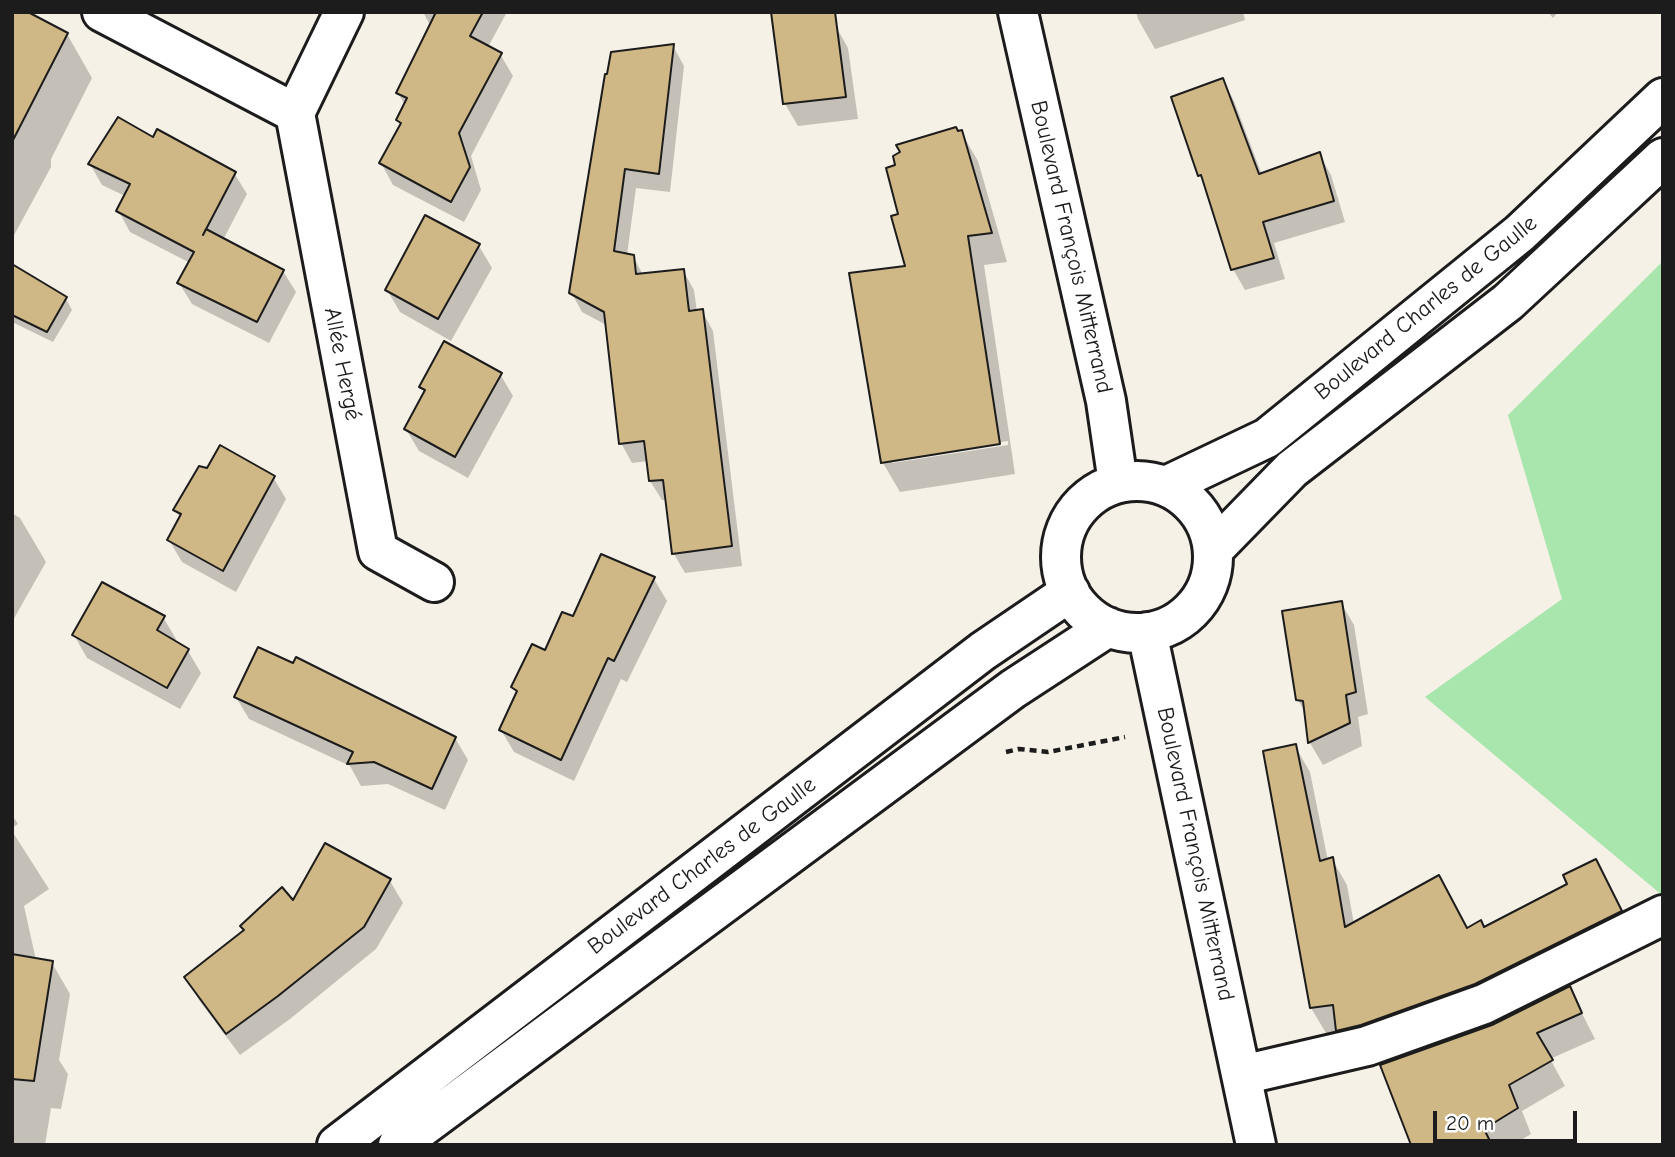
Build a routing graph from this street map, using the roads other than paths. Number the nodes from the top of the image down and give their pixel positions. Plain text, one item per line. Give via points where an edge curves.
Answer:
1 (102, 12) edge
2 (344, 12) edge
3 (1018, 12) edge
4 (1663, 98) edge
5 (295, 113) junction
6 (1663, 158) edge
7 (1118, 483) junction
8 (1166, 486) junction
9 (1213, 550) junction
10 (434, 582) dead end
11 (1070, 592) junction
12 (1108, 627) junction
13 (1147, 632) junction
14 (1663, 915) edge
15 (1242, 1075) junction
16 (337, 1145) edge
17 (398, 1145) edge
18 (1256, 1145) edge

1 - 5 street
2 - 5 street
3 - 7 street, Boulevard François Mitterrand via 1106,401
4 - 8 street, Boulevard Charles de Gaulle via 1520,233 1267,438
5 - 10 street, Allée Hergé via 378,551
6 - 9 street, Boulevard Charles de Gaulle via 1508,302 1292,469
7 - 8 street
7 - 11 street via 1079,507 1067,527 1061,549
8 - 9 street via 1199,512
9 - 13 street via 1203,595 1189,613 1170,626
11 - 12 street via 1086,614
11 - 16 street, Boulevard Charles de Gaulle via 983,651
12 - 13 street
12 - 17 street, Boulevard Charles de Gaulle via 1013,689
13 - 15 street, Boulevard François Mitterrand
14 - 15 street via 1484,1004 1367,1046
15 - 18 street, Boulevard François Mitterrand

